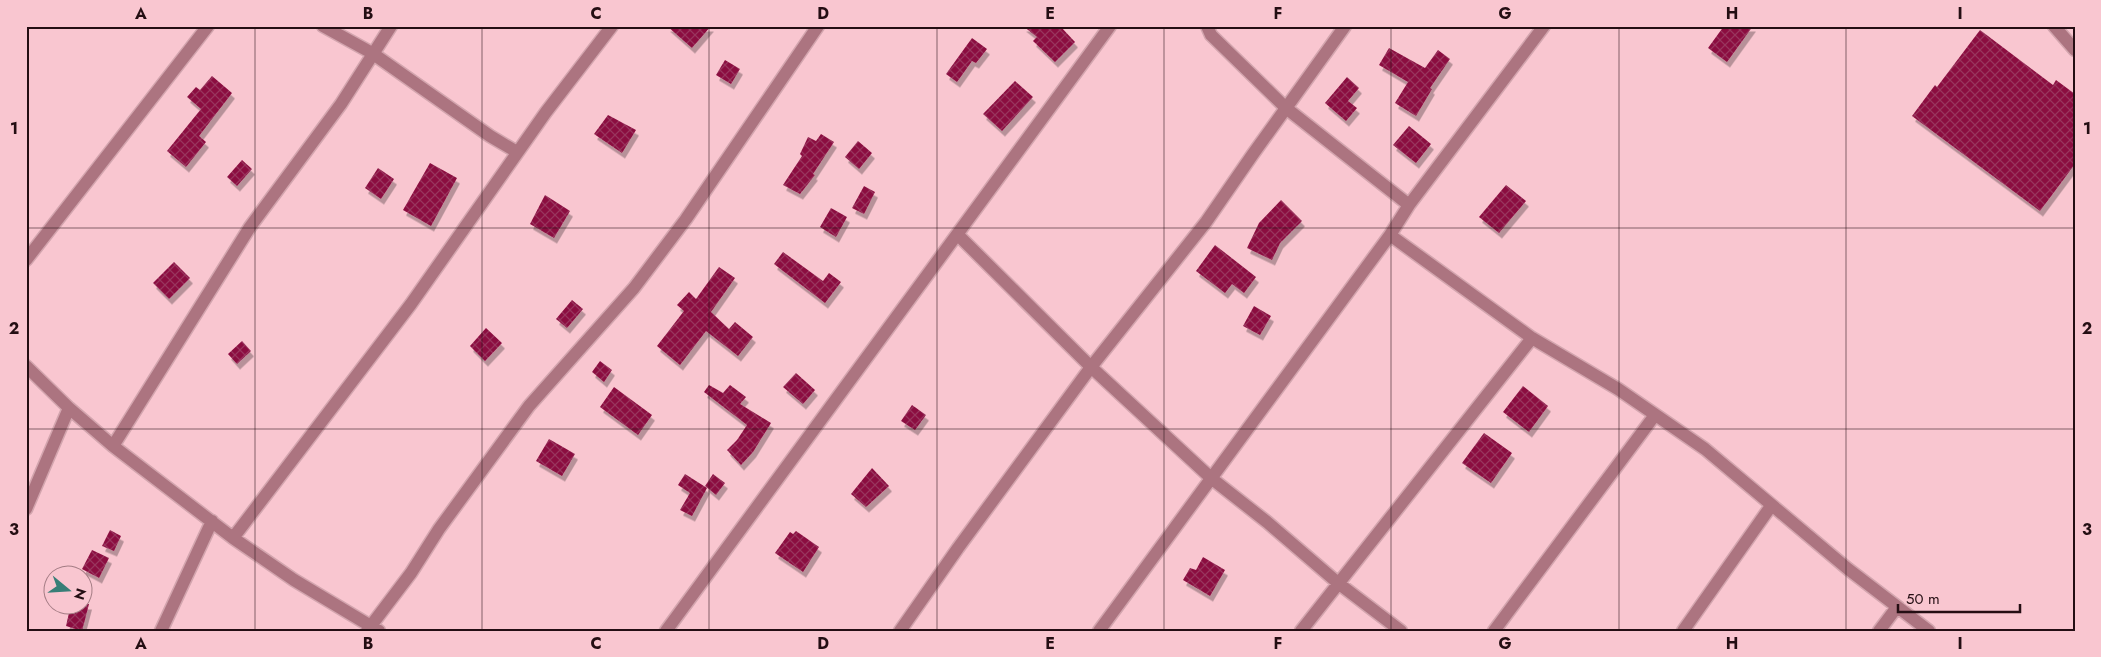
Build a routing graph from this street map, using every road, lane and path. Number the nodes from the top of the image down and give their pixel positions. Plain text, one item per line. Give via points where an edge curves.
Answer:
1 (208, 26) edge
2 (323, 26) edge
3 (391, 26) edge
4 (612, 26) edge
5 (818, 26) edge
6 (1110, 26) edge
7 (1207, 26) edge
8 (1345, 26) edge
9 (1544, 26) edge
10 (2054, 26) edge
11 (2075, 50) edge
12 (372, 52) junction
13 (1286, 108) junction
14 (517, 152) junction
15 (1409, 205) junction
16 (958, 235) junction
17 (1390, 235) junction
18 (26, 260) edge
19 (1532, 338) junction
20 (26, 366) edge
21 (1091, 367) junction
22 (69, 408) junction
23 (1655, 414) junction
24 (113, 446) junction
25 (1211, 478) junction
26 (1771, 506) junction
27 (26, 509) edge
28 (212, 521) junction
29 (233, 538) junction
30 (1338, 583) junction
31 (1897, 607) junction
32 (372, 629) edge
33 (161, 631) edge
34 (666, 631) edge
35 (900, 631) edge
36 (1099, 631) edge
37 (1301, 631) edge
38 (1401, 631) edge
39 (1494, 631) edge
40 (1683, 631) edge
41 (1879, 631) edge
42 (1929, 631) edge

1 - 18 street
2 - 12 street
3 - 12 street
4 - 14 street
5 - 32 street via 686,219 634,288 529,406 439,529
6 - 16 street
7 - 13 street via 1211,35
8 - 13 street
9 - 15 street
10 - 11 street
12 - 14 street
12 - 24 street via 340,104 250,227
13 - 15 street
13 - 21 street via 1206,222
14 - 29 street via 411,304
15 - 17 street
16 - 21 street
16 - 34 street
17 - 19 street
17 - 25 street
19 - 23 street
19 - 30 street
20 - 22 street
21 - 25 street
21 - 35 street
22 - 24 street
22 - 27 street
23 - 26 street via 1705,449
23 - 39 street
24 - 28 street
25 - 30 street
25 - 36 street
26 - 31 street
26 - 40 street
28 - 29 street
28 - 33 street
29 - 32 street
30 - 37 street
30 - 38 street
31 - 41 street
31 - 42 street

